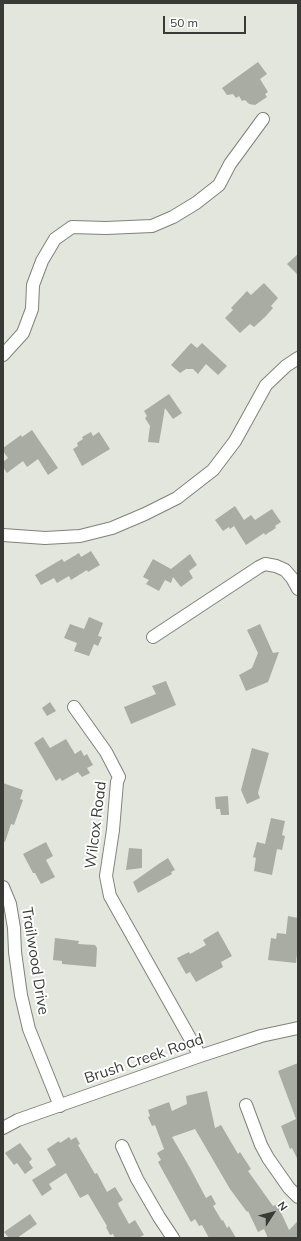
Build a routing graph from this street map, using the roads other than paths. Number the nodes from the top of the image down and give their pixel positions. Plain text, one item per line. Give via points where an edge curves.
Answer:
1 (263, 119) dead end
2 (3, 355) edge
3 (298, 358) edge
4 (3, 535) edge
5 (298, 589) edge
6 (153, 637) dead end
7 (74, 707) dead end
8 (3, 888) edge
9 (298, 1028) edge
10 (200, 1056) junction
11 (246, 1105) dead end
12 (60, 1106) junction
13 (3, 1128) edge
14 (122, 1146) dead end
15 (298, 1198) edge
16 (173, 1238) edge

1 - 2 street via 230,164 219,185 173,217 152,226 72,227 55,239 42,261 33,285 32,309 23,333
3 - 4 street via 266,385 235,441 213,470 177,498 112,528 80,536 46,538
5 - 6 street via 285,570 265,564
7 - 10 street, Wilcox Road via 106,752 119,777 106,876 110,896
8 - 12 street, Trailwood Drive via 10,904 21,995 29,1029
9 - 10 street, Brush Creek Road via 261,1036
10 - 12 street, Brush Creek Road
11 - 15 street via 268,1158
12 - 13 street, Brush Creek Road via 18,1120
14 - 16 street via 137,1179

